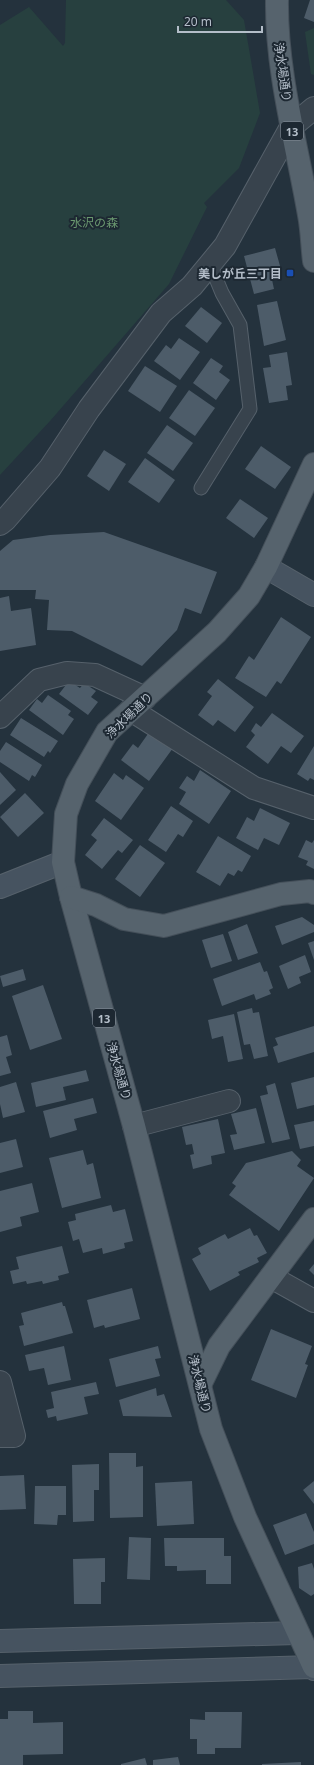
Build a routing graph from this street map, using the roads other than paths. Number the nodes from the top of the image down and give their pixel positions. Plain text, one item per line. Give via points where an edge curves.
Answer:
1 (277, 0) edge
2 (314, 108) edge
3 (291, 127) junction
4 (314, 261) edge
5 (210, 264) junction
6 (314, 464) edge
7 (201, 488) dead end
8 (0, 524) edge
9 (266, 567) junction
10 (314, 595) edge
11 (138, 704) junction
12 (0, 716) edge
13 (314, 808) edge
14 (63, 862) junction
15 (0, 887) edge
16 (314, 893) edge
17 (71, 897) junction
18 (229, 1102) dead end
19 (134, 1126) junction
20 (314, 1219) edge
21 (271, 1277) junction
22 (314, 1300) edge
23 (0, 1382) edge
24 (201, 1383) junction
25 (0, 1436) edge
26 (306, 1633) edge
27 (0, 1642) edge
28 (314, 1668) edge
29 (0, 1676) edge

1 - 3 main road, 浄水場通り / 13 via 277,23
2 - 3 street
3 - 4 main road, 浄水場通り / 13 via 309,216
3 - 5 street via 225,246
5 - 7 lane via 222,293 240,325 250,409
5 - 8 street via 192,286 161,313 89,409 50,468
6 - 9 main road, 浄水場通り / 13
9 - 10 street
9 - 11 main road, 浄水場通り / 13 via 249,596 218,632
11 - 12 street via 95,676 67,673 39,680
11 - 13 street via 254,788
11 - 14 main road, 浄水場通り / 13 via 107,732 77,784 66,814
14 - 15 street
14 - 17 main road, 浄水場通り / 13
16 - 17 main road via 310,891 281,894 164,926 124,919 96,905
17 - 19 main road, 浄水場通り / 13
18 - 19 street
19 - 24 main road, 浄水場通り / 13
20 - 21 main road
21 - 22 street
21 - 24 main road via 219,1346
23 - 25 street via 14,1436
24 - 26 main road, 浄水場通り / 13 via 214,1436 245,1516
26 - 27 street
26 - 28 main road, 浄水場通り / 13
28 - 29 street

